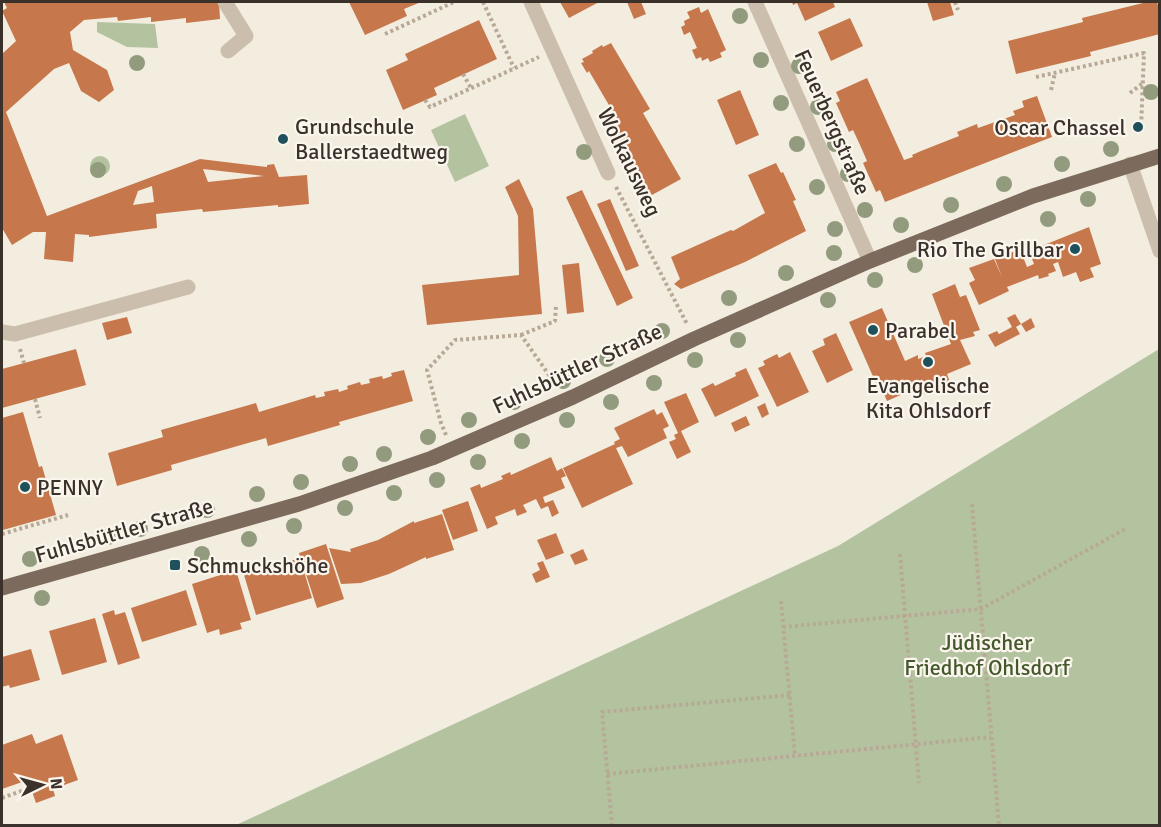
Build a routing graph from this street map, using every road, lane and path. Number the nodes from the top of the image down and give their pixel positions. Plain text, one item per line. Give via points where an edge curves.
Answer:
1 (225, 2) edge
2 (454, 2) edge
3 (483, 2) edge
4 (531, 2) edge
5 (754, 2) edge
6 (955, 2) edge
7 (958, 10) dead end
8 (385, 34) dead end
9 (553, 50) junction
10 (228, 51) dead end
11 (514, 68) junction
12 (1055, 73) junction
13 (463, 74) dead end
14 (1036, 77) dead end
15 (1143, 82) junction
16 (471, 88) junction
17 (1051, 90) dead end
18 (1130, 93) dead end
19 (425, 100) dead end
20 (1141, 129) dead end
21 (1160, 156) edge
22 (1130, 164) junction
23 (608, 173) joint
24 (1160, 252) edge
25 (870, 261) junction
26 (188, 287) dead end
27 (556, 305) dead end
28 (2, 332) edge
29 (521, 335) junction
30 (694, 339) junction
31 (573, 397) junction
32 (35, 399) dead end
33 (40, 418) dead end
34 (453, 449) junction
35 (972, 504) dead end
36 (68, 515) dead end
37 (1126, 528) dead end
38 (2, 534) edge
39 (900, 554) dead end
40 (2, 588) edge
41 (781, 602) dead end
42 (981, 609) junction
43 (904, 616) junction
44 (783, 627) junction
45 (789, 695) junction
46 (992, 737) junction
47 (915, 745) junction
48 (795, 756) junction
49 (607, 774) junction
50 (919, 783) dead end
51 (27, 789) dead end
52 (2, 798) edge
53 (612, 825) edge
54 (999, 825) edge

1 - 10 street via 246,36
2 - 8 path
3 - 11 path
4 - 9 street, Wolkausweg
5 - 25 street, Feuerbergstraße
6 - 7 path
9 - 11 path
9 - 23 street, Wolkausweg
11 - 16 path
12 - 14 path
12 - 15 path via 1144,53
12 - 17 path
13 - 16 path
15 - 18 path
15 - 20 path
16 - 19 path via 430,107
21 - 22 main road, Fuhlsbüttler Straße
22 - 24 street
22 - 25 main road, Fuhlsbüttler Straße via 1033,196
23 - 30 path, Wolkausweg
25 - 30 main road, Fuhlsbüttler Straße
26 - 28 street via 15,334
27 - 29 path via 555,321
29 - 31 path via 549,375
29 - 34 path via 455,340 427,370 441,423
30 - 31 main road, Fuhlsbüttler Straße
31 - 34 main road, Fuhlsbüttler Straße
32 - 33 path
34 - 40 main road, Fuhlsbüttler Straße via 299,504
35 - 42 path
36 - 38 path
37 - 42 path
39 - 43 path
41 - 44 path
42 - 43 path
42 - 46 path
43 - 44 path
43 - 47 path
44 - 45 path
45 - 48 path
45 - 49 path via 602,712
46 - 47 path
46 - 54 path
47 - 48 path
47 - 50 path
48 - 49 path
49 - 53 path
51 - 52 path

